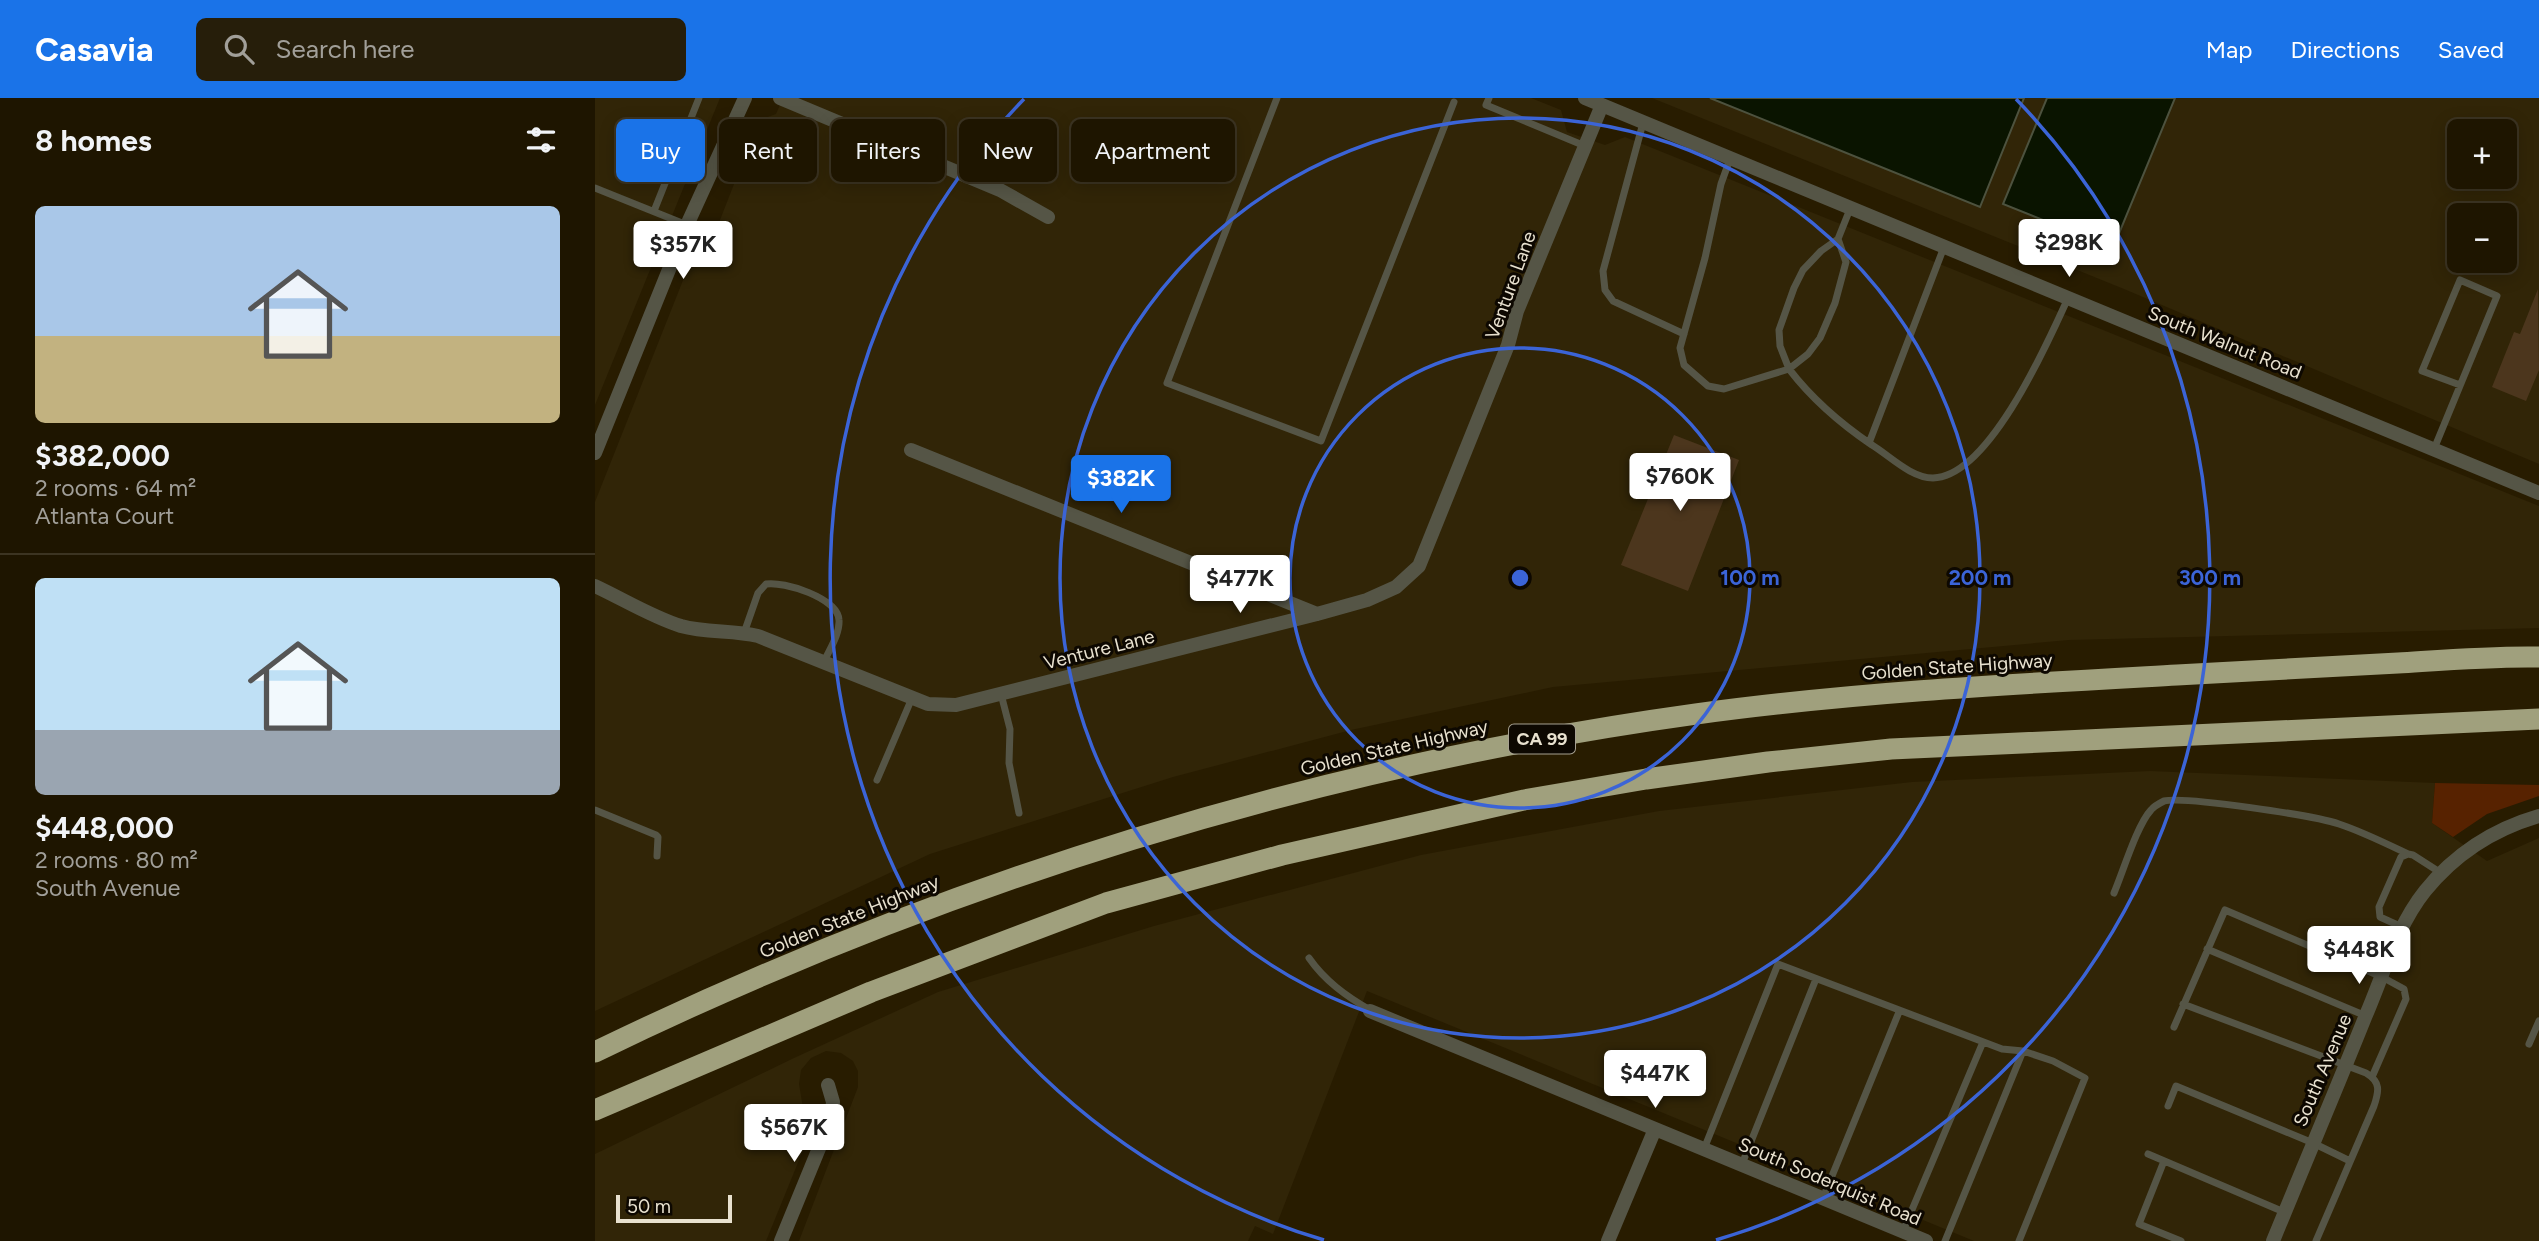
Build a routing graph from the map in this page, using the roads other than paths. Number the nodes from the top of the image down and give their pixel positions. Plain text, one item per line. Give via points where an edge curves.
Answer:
1 (699, 98) edge
2 (745, 98) edge
3 (780, 98) edge
4 (1277, 98) edge
5 (1443, 98) edge
6 (1489, 98) edge
7 (1585, 98) edge
8 (1454, 100) edge
9 (1602, 105) junction
10 (1643, 122) junction
11 (1585, 146) junction
12 (1730, 158) junction
13 (595, 188) edge
14 (1851, 208) junction
15 (654, 211) junction
16 (1048, 217) dead end
17 (687, 225) junction
18 (1838, 239) junction
19 (1944, 247) junction
20 (2068, 298) junction
21 (1684, 334) junction
22 (1789, 369) junction
23 (2460, 385) junction
24 (1869, 443) junction
25 (2434, 449) junction
26 (911, 450) dead end
27 (595, 453) edge
28 (2539, 493) edge
29 (595, 586) edge
30 (1317, 614) junction
31 (744, 633) junction
32 (2539, 657) edge
33 (824, 662) junction
34 (1001, 694) junction
35 (912, 698) junction
36 (2539, 719) edge
37 (877, 780) dead end
38 (595, 810) edge
39 (1019, 813) dead end
40 (2539, 816) edge
41 (2407, 854) junction
42 (657, 856) dead end
43 (2442, 873) junction
44 (2114, 893) dead end
45 (2403, 928) junction
46 (2207, 949) junction
47 (1309, 958) dead end
48 (2382, 977) junction
49 (1816, 979) junction
50 (2183, 1004) junction
51 (1370, 1011) joint
52 (1899, 1012) junction
53 (2366, 1016) junction
54 (2539, 1021) edge
55 (2174, 1027) dead end
56 (1983, 1042) junction
57 (2529, 1044) dead end
58 (595, 1052) edge
59 (2023, 1052) junction
60 (2345, 1066) junction
61 (2372, 1077) junction
62 (828, 1085) dead end
63 (2168, 1106) dead end
64 (595, 1110) edge
65 (1654, 1129) junction
66 (2313, 1143) junction
67 (1704, 1149) junction
68 (2148, 1154) dead end
69 (2164, 1161) junction
70 (2350, 1161) junction
71 (1742, 1165) junction
72 (1822, 1198) junction
73 (2285, 1213) junction
74 (1903, 1232) junction
75 (781, 1241) edge
76 (1608, 1241) edge
77 (1926, 1241) edge
78 (1945, 1241) edge
79 (2019, 1241) edge
80 (2181, 1241) edge
81 (2273, 1241) edge
82 (2316, 1241) edge

1 - 15 lane
2 - 17 street
3 - 16 street via 1000,190
4 - 8 lane via 1167,383 1321,441
5 - 8 lane
6 - 11 lane via 1486,105
7 - 9 street, South Walnut Road
9 - 10 street, South Walnut Road
9 - 11 street, Venture Lane
10 - 12 street, South Walnut Road
10 - 21 lane via 1603,271 1605,290 1613,301
11 - 30 street, Venture Lane via 1419,566 1396,587
12 - 14 street, South Walnut Road
12 - 21 lane
13 - 15 lane
14 - 18 lane
14 - 19 street, South Walnut Road
15 - 17 lane
17 - 27 street
18 - 22 lane via 1846,262 1835,303 1820,338
18 - 22 lane via 1803,270 1794,288 1779,330
19 - 20 street, South Walnut Road
19 - 24 lane
20 - 24 lane via 2030,380 1977,454 1934,478 1915,474
20 - 25 street, South Walnut Road
21 - 22 lane via 1680,348 1684,365 1708,386 1724,389
22 - 24 lane
23 - 23 lane via 2497,296 2460,280 2423,371
23 - 25 lane
25 - 28 street, South Walnut Road
26 - 30 street
29 - 31 street, Venture Lane via 680,626
30 - 34 street, Venture Lane
31 - 33 street, Venture Lane
31 - 33 lane via 758,593 766,584 777,582 833,606 840,618
32 - 58 highway, Golden State Highway / CA 99 via 1947,687 1821,698 1595,729 1445,758 1261,802 971,892 782,966
33 - 35 street, Venture Lane
34 - 35 street, Venture Lane via 956,705
34 - 39 lane via 1010,729 1009,763
35 - 37 lane
36 - 64 highway via 1892,749 1659,777 1524,800 1282,855 1106,903 871,992
38 - 42 lane via 656,835
40 - 43 street, South Avenue via 2488,837
41 - 43 lane
41 - 44 lane via 2328,821 2173,800 2151,810 2143,821
41 - 45 lane via 2399,861 2378,914
43 - 45 street, South Avenue
45 - 48 street, South Avenue
46 - 48 lane via 2225,909
46 - 50 lane
46 - 53 lane
47 - 51 lane via 1338,989
48 - 53 street, South Avenue
48 - 61 lane via 2404,989 2406,999
49 - 52 lane
49 - 67 lane via 1778,964
49 - 71 lane
50 - 55 lane
50 - 60 lane
51 - 65 street, South Soderquist Road
52 - 56 lane
52 - 72 lane
53 - 60 street, South Avenue
54 - 57 lane
56 - 59 lane
56 - 74 lane
59 - 78 lane
59 - 79 lane via 2053,1060 2085,1078
60 - 61 lane
60 - 66 street, South Avenue
61 - 70 lane via 2379,1087 2377,1096
62 - 75 street via 831,1119
63 - 66 lane via 2176,1086
65 - 67 street, South Soderquist Road
65 - 76 street
66 - 70 lane
66 - 73 street, South Avenue
67 - 71 street, South Soderquist Road
68 - 69 lane
69 - 73 lane
69 - 80 lane via 2139,1224
70 - 82 lane
71 - 72 street, South Soderquist Road
72 - 74 street, South Soderquist Road
73 - 81 street, South Avenue
74 - 77 street, South Soderquist Road

